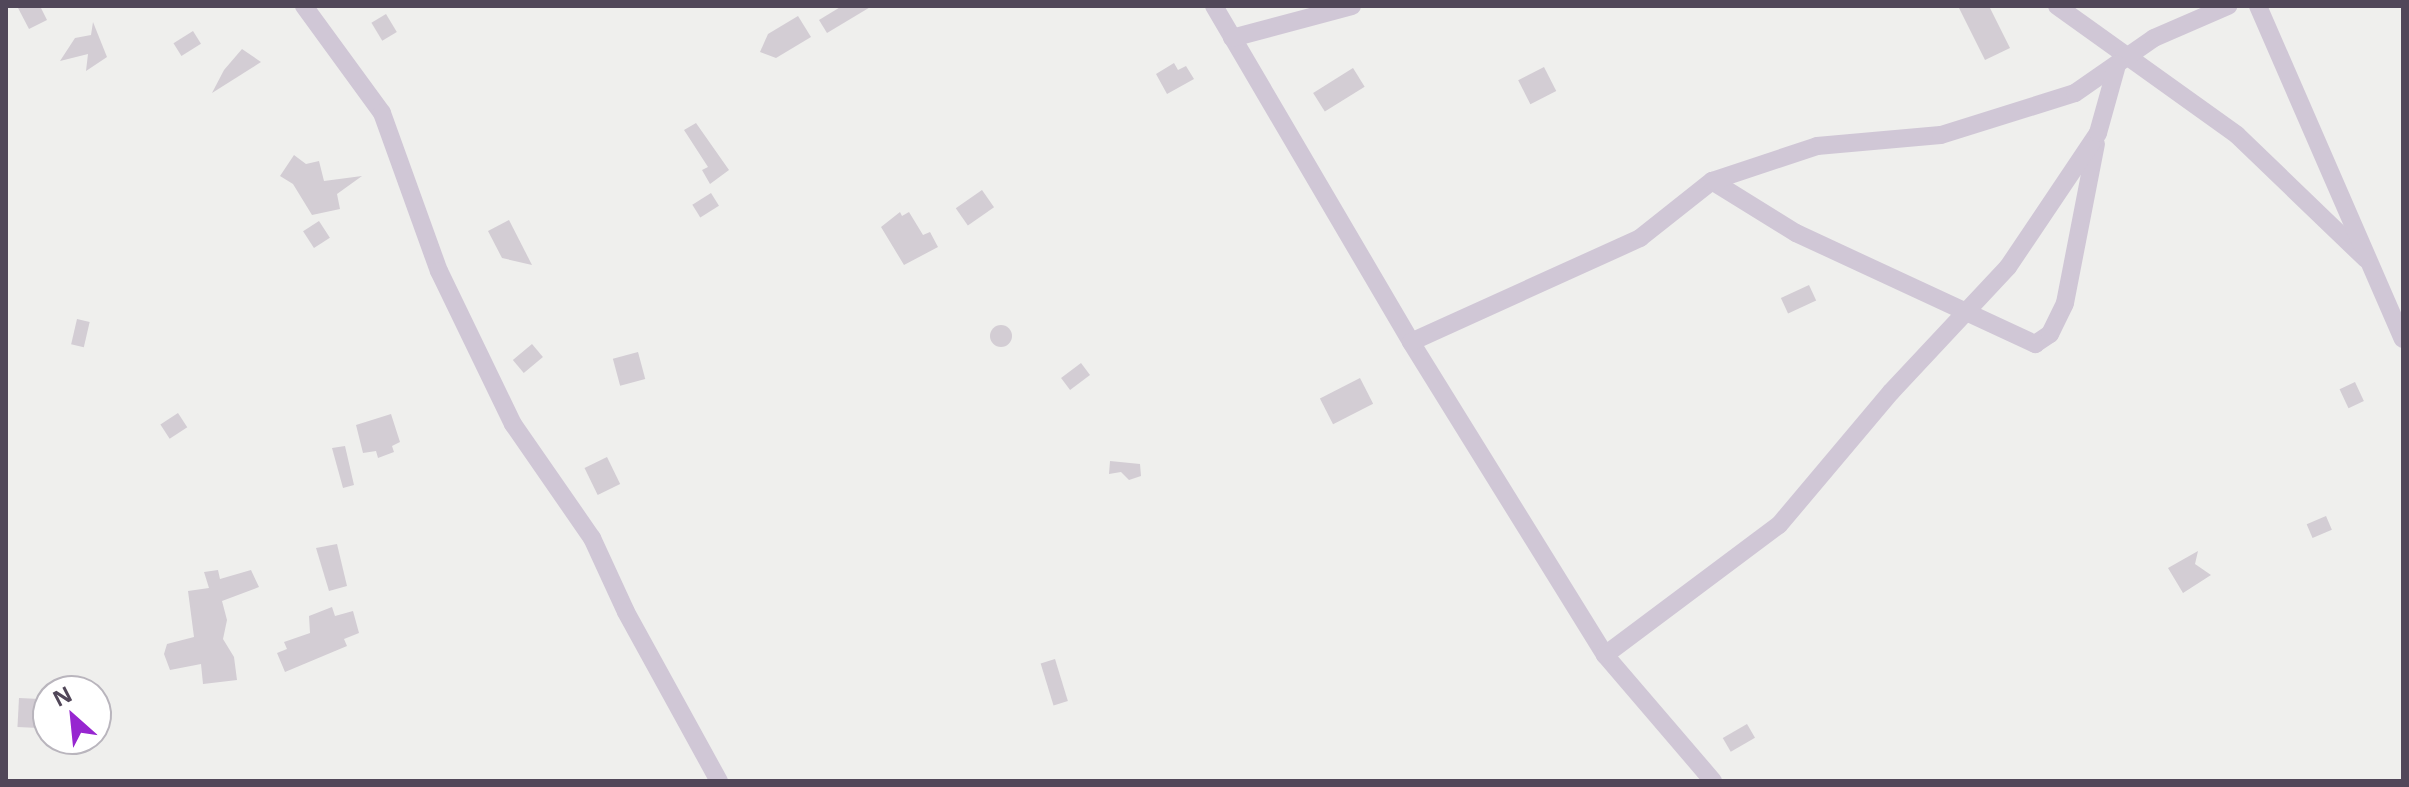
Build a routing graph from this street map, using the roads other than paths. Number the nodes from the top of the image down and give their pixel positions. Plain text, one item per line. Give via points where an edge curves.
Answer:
1 (304, 6) edge
2 (1214, 6) edge
3 (1352, 6) edge
4 (2057, 6) edge
5 (2228, 6) edge
6 (2258, 6) edge
7 (1232, 38) junction
8 (2123, 61) junction
9 (2098, 133) junction
10 (1712, 181) junction
11 (2366, 259) junction
12 (1966, 310) junction
13 (2403, 339) edge
14 (1411, 342) junction
15 (1605, 655) junction
16 (719, 781) edge
17 (1713, 781) edge

1 - 16 street via 382,113 439,271 513,424 592,538 626,612
2 - 7 street
3 - 7 street
4 - 8 street
5 - 8 street via 2154,38
6 - 11 street
7 - 14 street
8 - 9 street
8 - 10 street via 2075,93 1941,135 1817,146
8 - 11 street via 2237,135
9 - 12 street via 2008,267
9 - 12 street via 2065,303 2050,334 2035,344 2024,342
10 - 12 street via 1796,233
10 - 14 street via 1629,244
11 - 13 street
12 - 15 street via 1779,525
14 - 15 street
15 - 17 street

